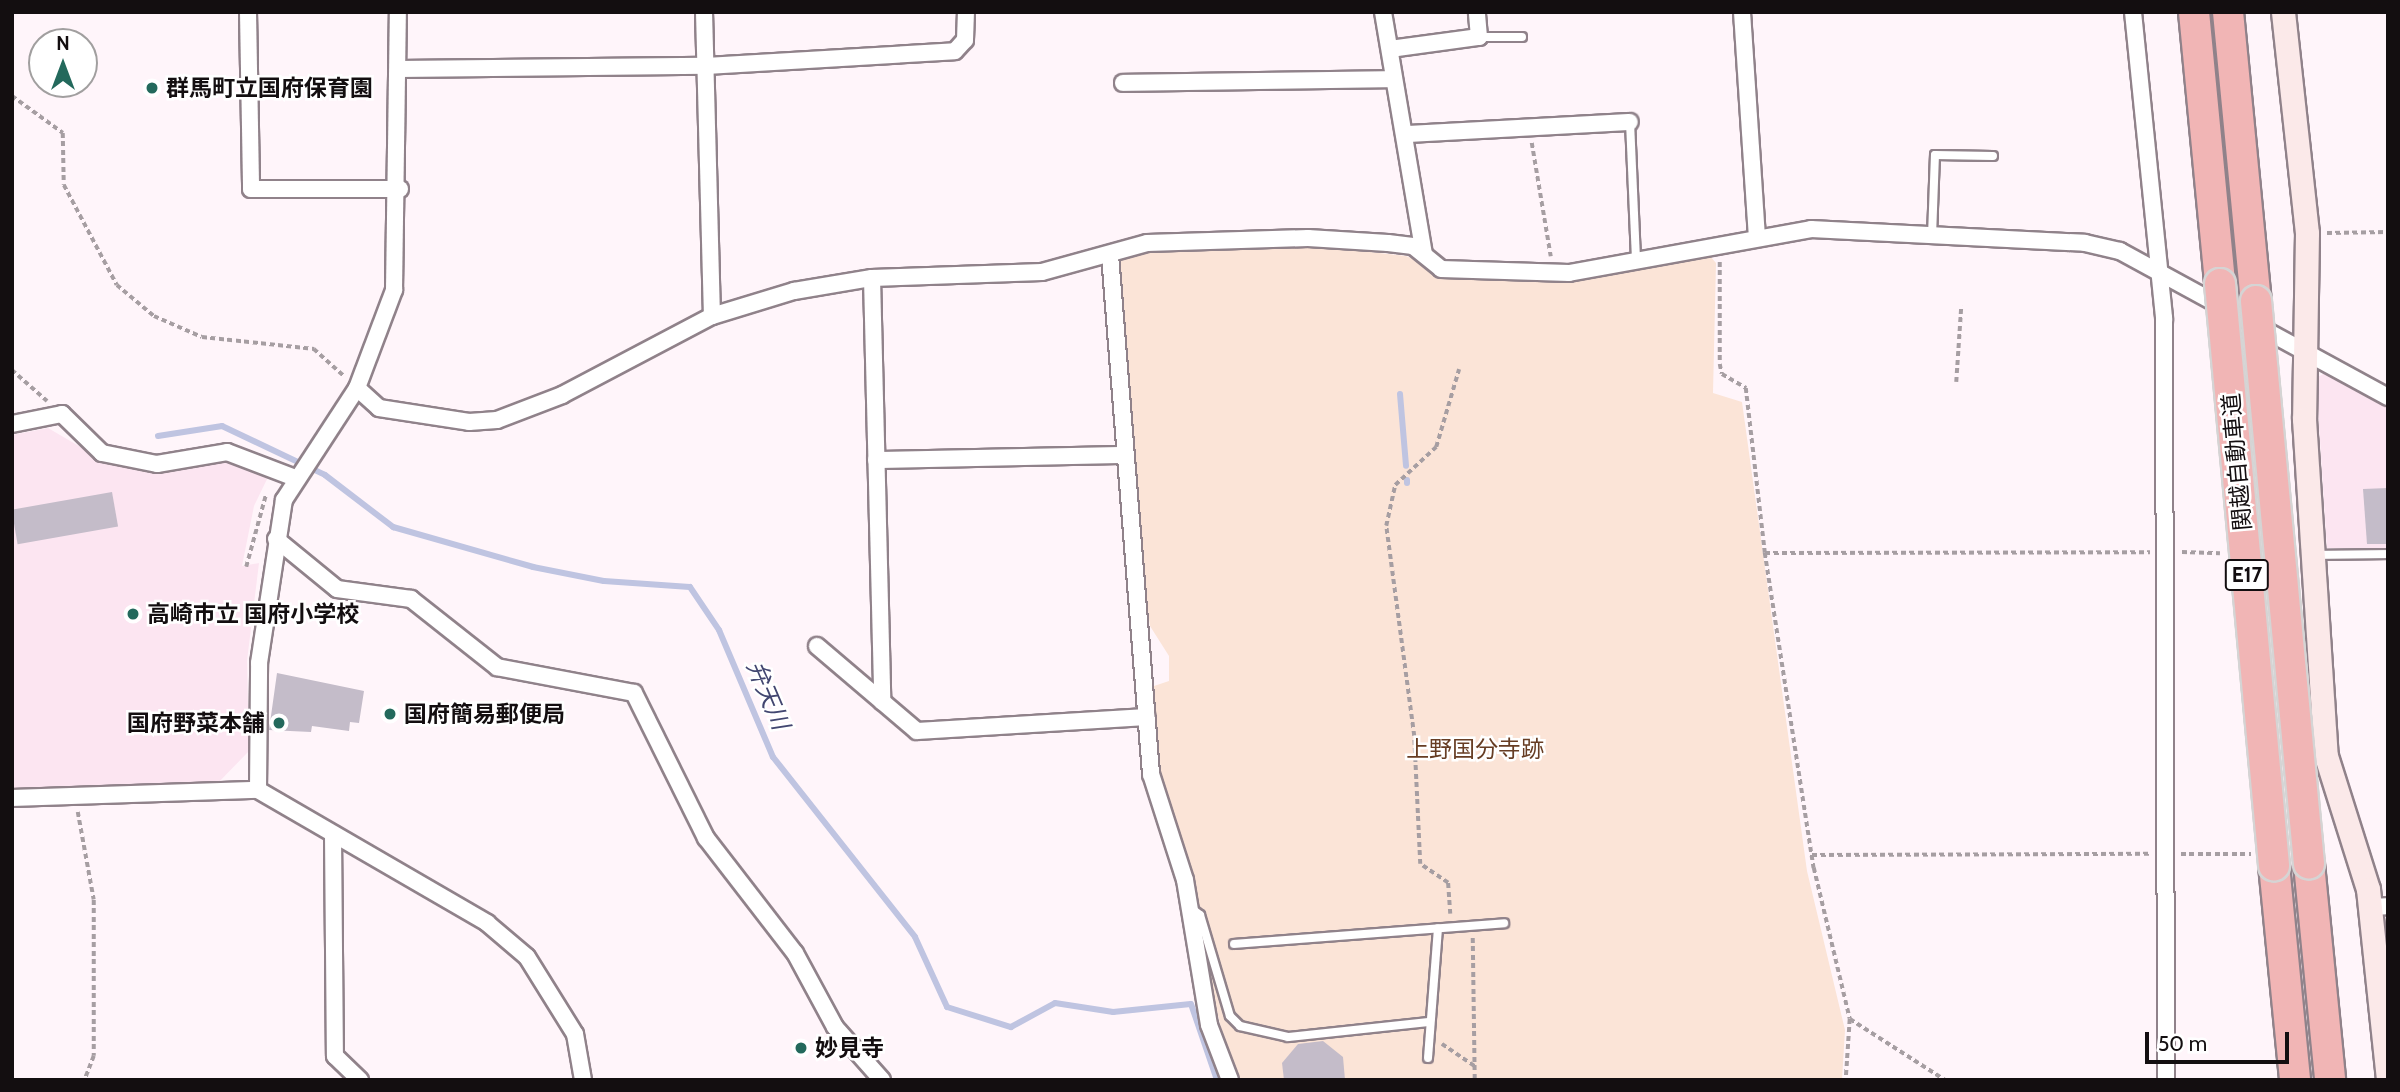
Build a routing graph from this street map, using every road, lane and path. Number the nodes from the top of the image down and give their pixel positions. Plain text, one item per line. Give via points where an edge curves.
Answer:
1 (248, 12) edge
2 (398, 12) edge
3 (704, 12) edge
4 (966, 12) edge
5 (1383, 12) edge
6 (1477, 12) edge
7 (1742, 12) edge
8 (2133, 12) edge
9 (2194, 12) edge
10 (2228, 12) edge
11 (2283, 12) edge
12 (1479, 37) junction
13 (1522, 37) dead end
14 (1390, 49) junction
15 (706, 66) junction
16 (398, 69) junction
17 (1394, 79) junction
18 (1123, 83) dead end
19 (12, 96) edge
20 (1630, 122) joint
21 (1530, 127) junction
22 (1407, 134) junction
23 (1993, 156) dead end
24 (400, 189) junction
25 (2307, 233) junction
26 (2388, 233) edge
27 (1756, 235) junction
28 (1932, 236) junction
29 (1721, 242) junction
30 (1424, 254) junction
31 (1110, 255) junction
32 (1636, 262) junction
33 (2161, 272) junction
34 (1553, 273) junction
35 (872, 278) junction
36 (1961, 306) dead end
37 (712, 316) junction
38 (2303, 347) junction
39 (1459, 369) dead end
40 (12, 370) edge
41 (1956, 382) dead end
42 (357, 388) junction
43 (2388, 397) edge
44 (62, 414) junction
45 (12, 424) edge
46 (1124, 455) junction
47 (876, 460) junction
48 (293, 473) junction
49 (276, 539) junction
50 (2166, 551) junction
51 (1765, 553) junction
52 (2233, 553) dead end
53 (2388, 554) edge
54 (2314, 555) junction
55 (246, 567) dead end
56 (817, 646) dead end
57 (882, 702) junction
58 (1147, 717) junction
59 (258, 790) junction
60 (75, 796) junction
61 (12, 797) edge
62 (333, 835) junction
63 (2166, 854) junction
64 (1812, 855) junction
65 (1190, 907) junction
66 (2379, 907) edge
67 (1504, 923) dead end
68 (1473, 925) junction
69 (1450, 927) junction
70 (1438, 928) junction
71 (1234, 944) dead end
72 (1850, 1019) junction
73 (1429, 1022) junction
74 (1428, 1035) junction
75 (1428, 1058) dead end
76 (1475, 1066) junction
77 (2388, 1078) edge
78 (85, 1080) edge
79 (360, 1080) edge
80 (583, 1080) edge
81 (882, 1080) edge
82 (1230, 1080) edge
83 (1475, 1080) edge
84 (1846, 1080) edge
85 (1945, 1080) edge
86 (2166, 1080) edge
87 (2295, 1080) edge
88 (2330, 1080) edge

1 - 24 street via 251,189
2 - 16 street
3 - 15 street
4 - 15 street via 965,40 955,51
5 - 14 street
6 - 12 street
7 - 27 street
8 - 33 street
9 - 87 highway, 関越自動車道 / E17, bridge
10 - 88 highway, 関越自動車道 / E17, bridge
11 - 25 street
12 - 13 lane
12 - 14 street
14 - 17 street
15 - 16 street
15 - 37 street
16 - 24 street
17 - 18 street
17 - 22 street
19 - 42 path via 63,133 64,185 117,285 145,308 202,337 314,349
20 - 21 street
20 - 32 lane
21 - 22 street
21 - 34 path
22 - 30 street
23 - 28 lane via 1935,155
24 - 42 street via 394,290
25 - 26 path
25 - 38 street
27 - 28 street via 1811,229
27 - 29 street
28 - 33 street via 2098,245
29 - 32 street
29 - 51 path via 1720,364 1722,374 1746,388
30 - 31 street via 1413,246 1308,238 1147,243
30 - 34 street via 1441,269
31 - 35 street via 1042,272
31 - 46 street
32 - 34 street
33 - 38 street
33 - 50 street
35 - 37 street via 827,282
35 - 47 street
36 - 41 path
37 - 42 street via 562,395 497,420 469,422 379,408
38 - 43 street
38 - 54 street
39 - 69 path via 1436,447 1395,485 1386,526 1414,736 1420,864 1448,883
40 - 44 path
42 - 48 street via 323,441
44 - 45 street
44 - 48 street via 102,453 157,464 227,452
46 - 47 street
46 - 58 street
47 - 57 street
48 - 49 street
48 - 55 path via 256,517
49 - 59 street via 259,663
49 - 81 street via 337,589 411,598 498,667 634,693 706,838 795,953 835,1027
50 - 51 path
50 - 52 path
50 - 63 street
51 - 64 path
53 - 54 lane
54 - 66 street via 2326,756
56 - 57 street
57 - 58 street via 917,732
58 - 65 street via 1154,789
59 - 60 street
59 - 62 street
60 - 61 street
60 - 78 path via 94,900 94,1056
62 - 79 street via 335,1056
62 - 80 street via 487,923 527,957 575,1034
63 - 64 path
63 - 86 street
64 - 72 path
65 - 73 lane via 1200,915 1230,1016 1240,1026 1287,1037
65 - 82 street via 1209,1025
66 - 77 street
67 - 68 lane
68 - 69 lane
68 - 76 path
69 - 70 lane
70 - 71 lane
70 - 73 lane
72 - 84 path
72 - 85 path
73 - 74 lane
74 - 75 lane
74 - 76 path
76 - 83 path

